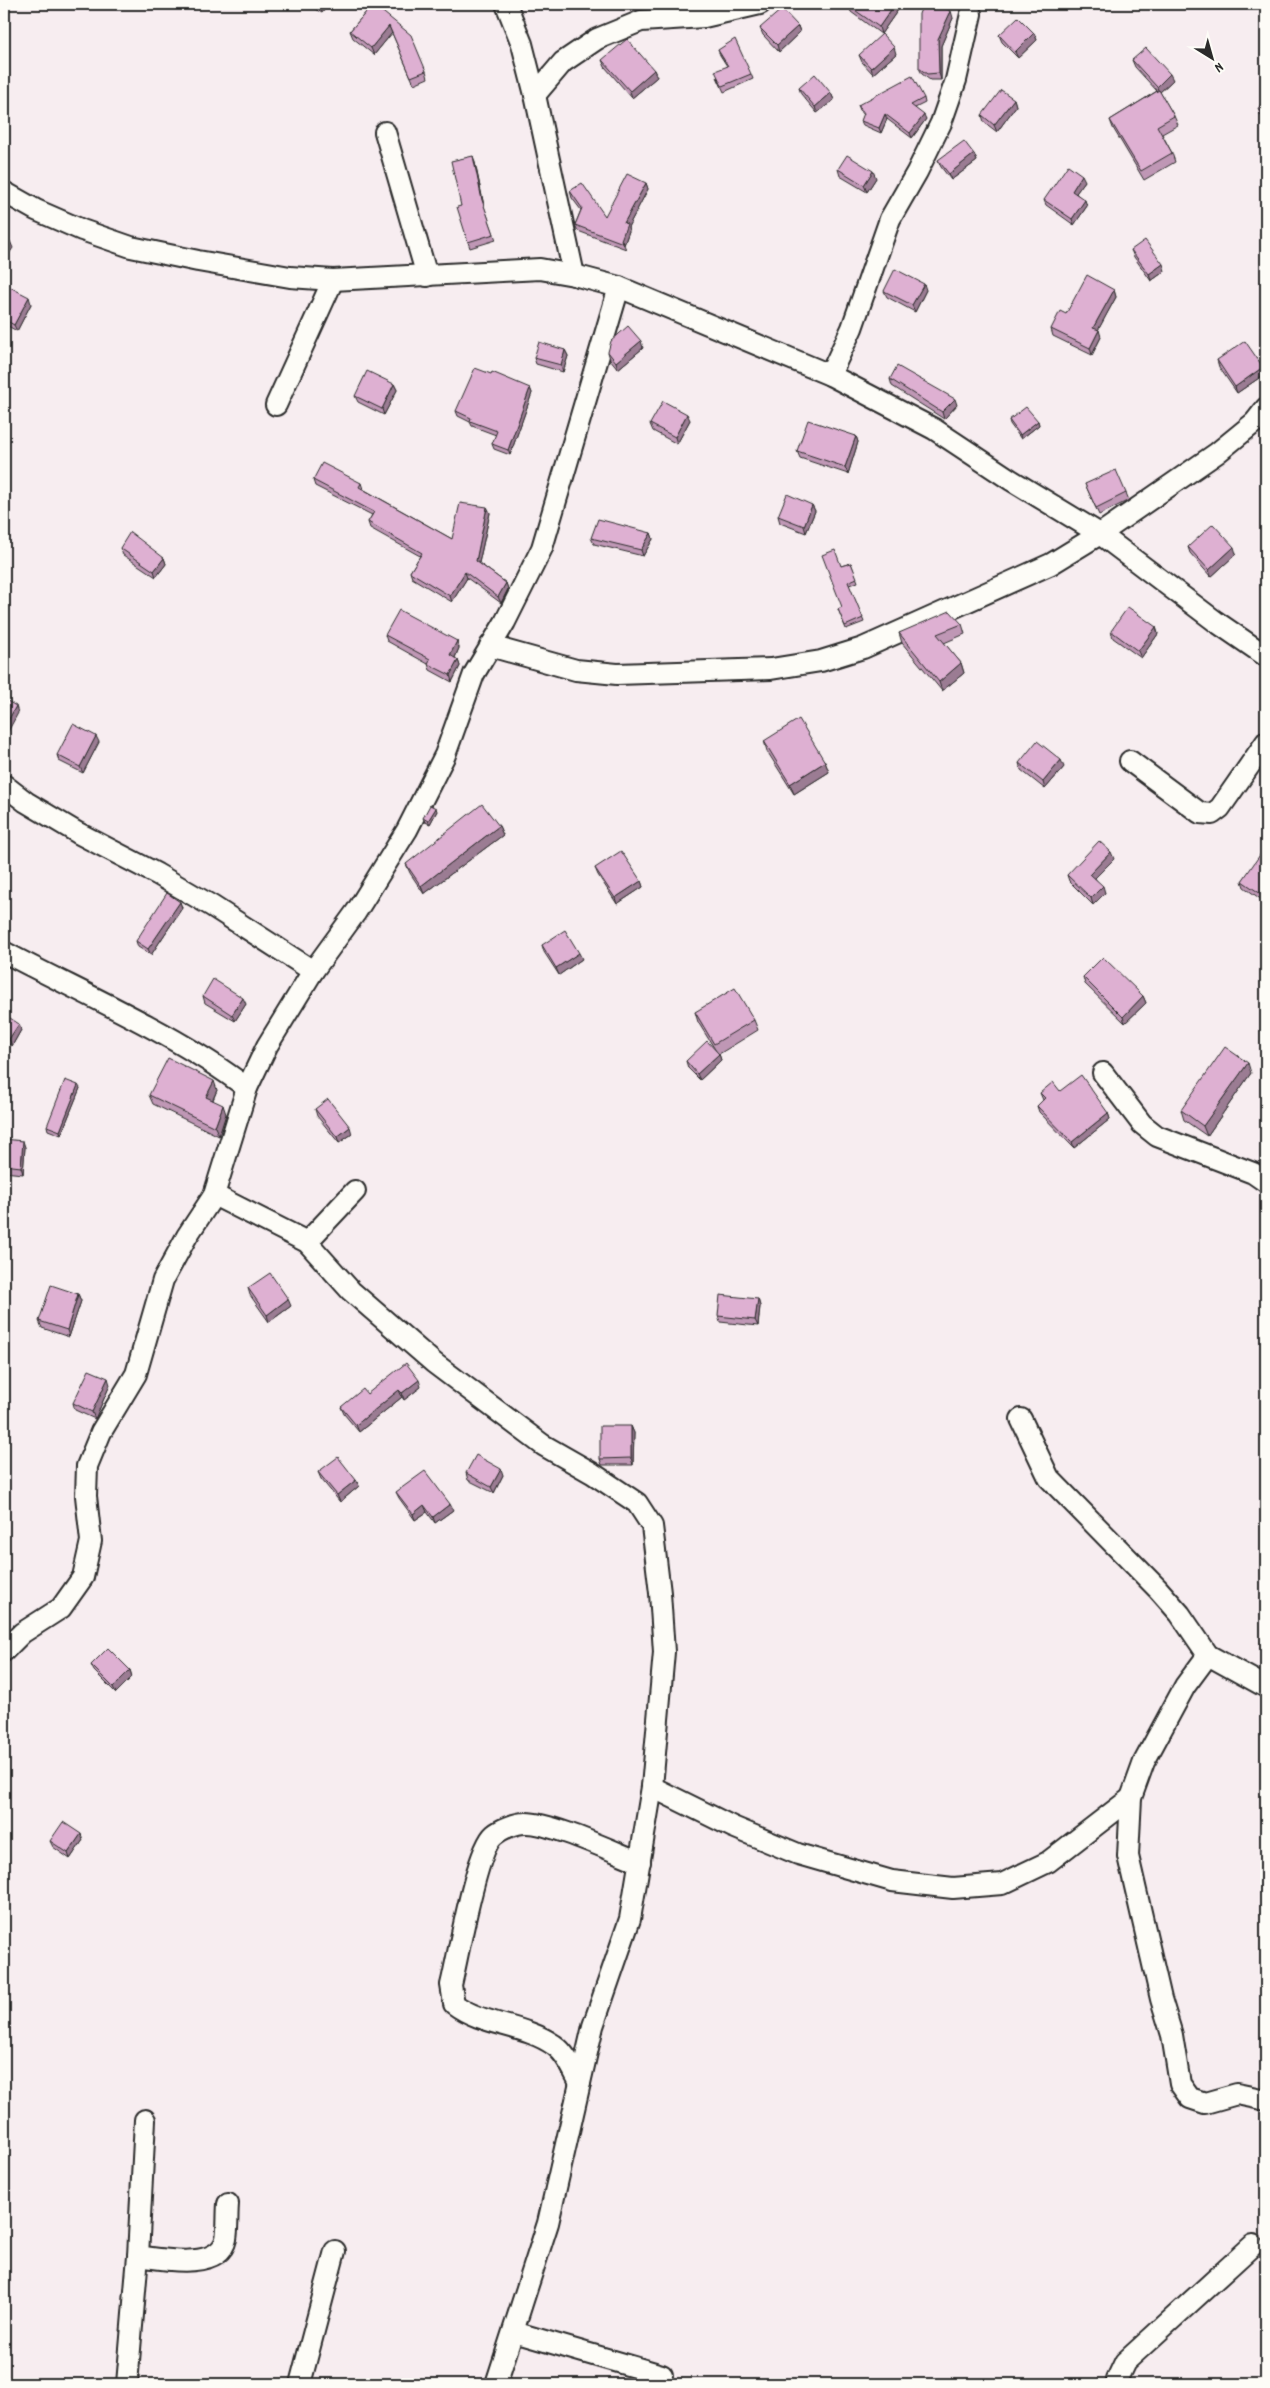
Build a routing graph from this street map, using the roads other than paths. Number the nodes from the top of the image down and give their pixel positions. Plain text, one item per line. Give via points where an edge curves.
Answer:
1 (506, 4) edge
2 (760, 4) edge
3 (971, 14) dead end
4 (535, 95) junction
5 (384, 132) dead end
6 (4, 192) edge
7 (574, 275) junction
8 (427, 276) junction
9 (333, 280) junction
10 (619, 287) junction
11 (830, 375) junction
12 (276, 404) dead end
13 (1266, 408) edge
14 (1100, 534) junction
15 (490, 646) junction
16 (1266, 656) edge
17 (1266, 742) edge
18 (1130, 761) dead end
19 (4, 785) edge
20 (4, 952) edge
21 (313, 971) junction
22 (1103, 1073) dead end
23 (248, 1088) junction
24 (1266, 1182) edge
25 (355, 1192) dead end
26 (214, 1195) junction
27 (307, 1242) junction
28 (1021, 1419) dead end
29 (4, 1651) edge
30 (1208, 1655) junction
31 (1266, 1687) edge
32 (652, 1788) junction
33 (1131, 1798) junction
34 (640, 1862) junction
35 (580, 2083) junction
36 (1266, 2100) edge
37 (145, 2120) dead end
38 (228, 2204) dead end
39 (1253, 2245) dead end
40 (335, 2251) dead end
41 (138, 2256) junction
42 (514, 2332) junction
43 (662, 2375) dead end
44 (128, 2384) edge
45 (300, 2384) edge
46 (496, 2384) edge
47 (1118, 2384) edge

1 - 4 street via 522,44
2 - 4 street via 704,17 640,21 606,35 563,62
3 - 11 street via 956,80 941,123 890,219 852,328
4 - 7 street
5 - 8 street
6 - 9 street via 82,230 131,247 198,262 290,277
7 - 8 street via 540,269
7 - 10 street
8 - 9 street
9 - 12 street
10 - 11 street
10 - 15 street via 542,548
11 - 14 street via 934,429
13 - 14 street via 1255,422 1217,453
14 - 15 street via 1052,564 998,589 863,648 822,661 771,669 617,674 576,670
14 - 16 street
15 - 21 street via 474,674 444,754 407,830 356,912
17 - 18 street via 1220,808 1212,814 1200,813
19 - 21 street via 78,833 212,906
20 - 23 street via 214,1064
21 - 23 street via 267,1046
22 - 24 street via 1142,1124 1157,1136 1252,1173
23 - 26 street
25 - 27 street
26 - 27 street
26 - 29 street via 163,1280 136,1374 101,1432 87,1466 86,1496 92,1541 83,1578 61,1608 22,1633
27 - 32 street via 351,1291 465,1388 543,1445 637,1503 652,1526 664,1652
28 - 30 street via 1049,1478 1158,1589
30 - 31 street
30 - 33 street via 1185,1686 1144,1762
32 - 33 street via 798,1854 892,1881 953,1888 1002,1884 1048,1862
32 - 34 street
33 - 36 street via 1128,1856 1172,2035 1180,2084 1190,2098 1205,2103 1237,2094
34 - 35 street via 630,1919 593,2026
34 - 35 street via 544,1825 525,1823 493,1836 482,1855 451,1984 454,2004 468,2014 540,2037 555,2045
35 - 42 street via 548,2223
37 - 41 street
38 - 41 street via 226,2240 220,2250 205,2259 177,2261
39 - 47 street via 1125,2362
40 - 45 street
41 - 44 street
42 - 43 street
42 - 46 street

